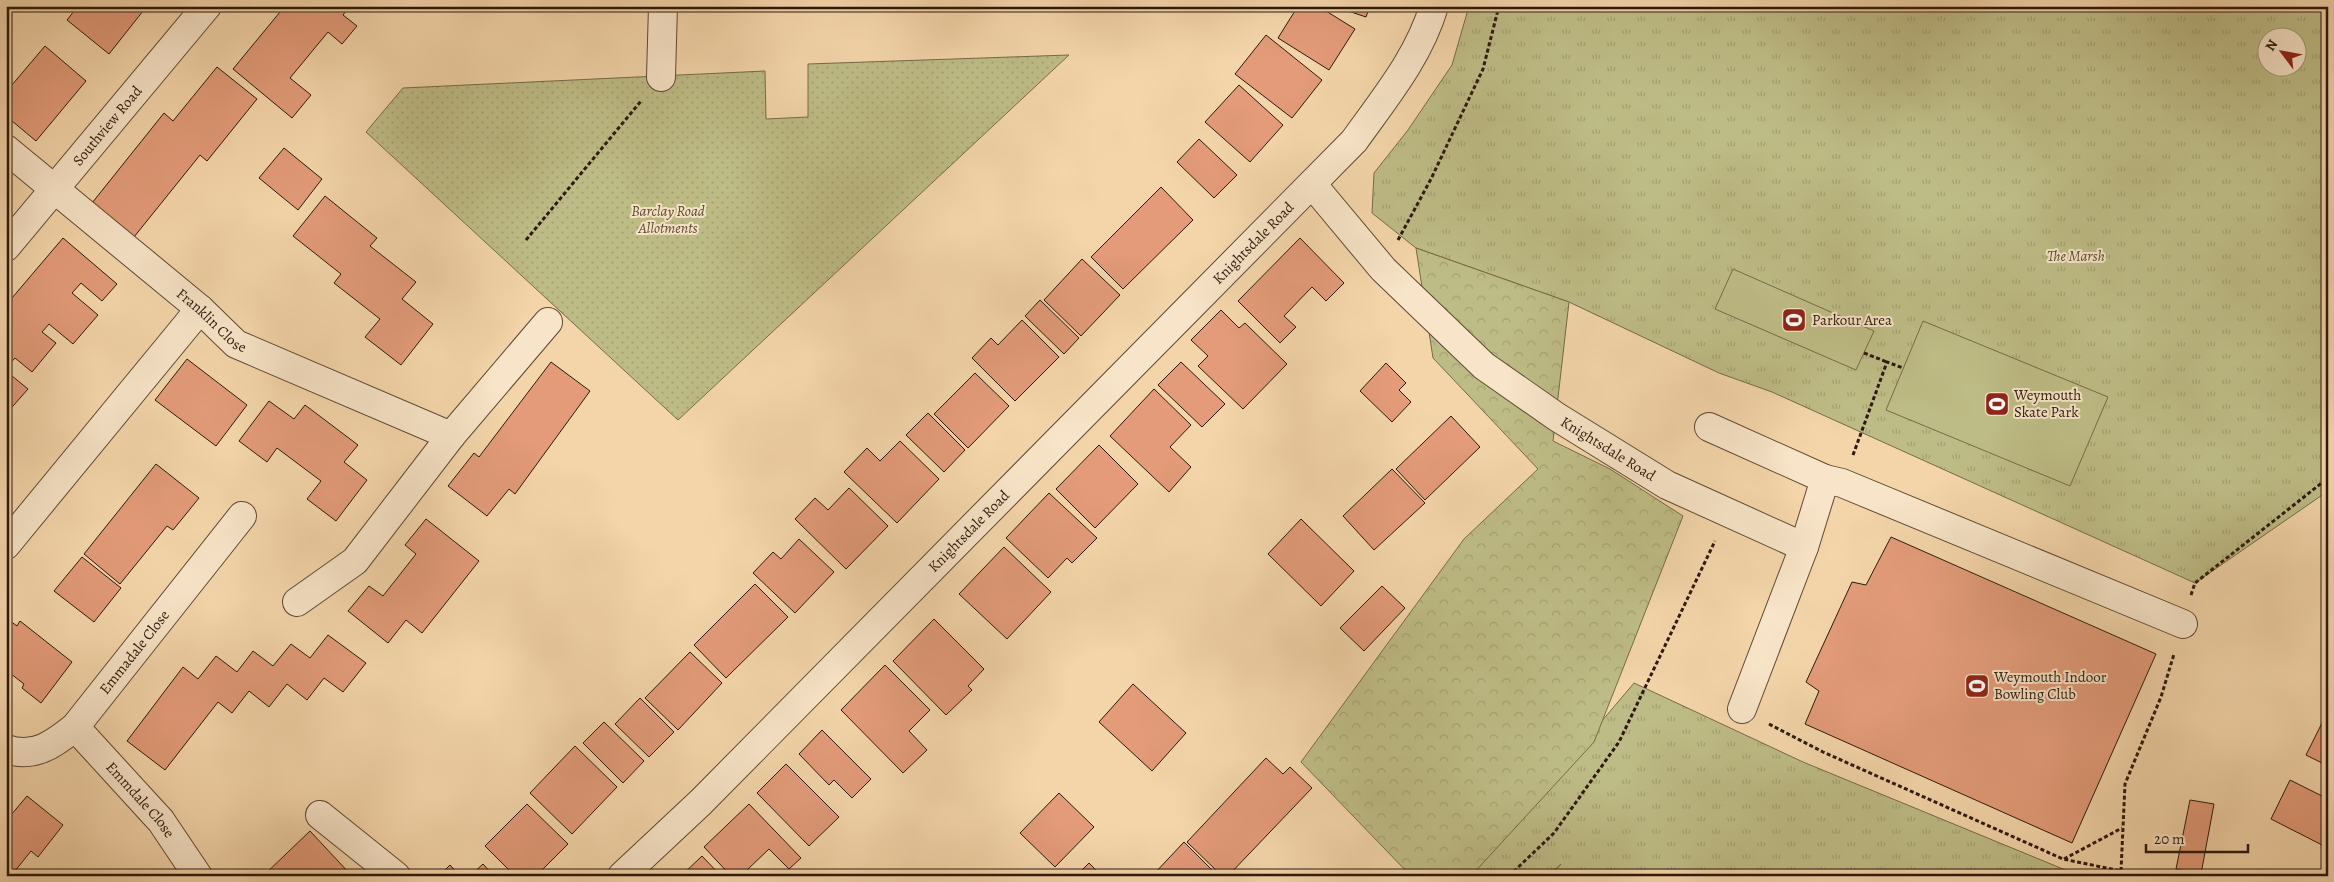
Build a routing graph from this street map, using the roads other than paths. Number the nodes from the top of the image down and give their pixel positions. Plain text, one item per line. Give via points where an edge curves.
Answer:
1 (207, 6) edge
2 (662, 6) edge
3 (1434, 6) edge
4 (661, 77) road end
5 (6, 149) edge
6 (1312, 184) junction
7 (55, 190) junction
8 (6, 247) edge
9 (200, 309) junction
10 (548, 322) dead end
11 (1709, 427) dead end
12 (451, 436) junction
13 (1834, 481) junction
14 (242, 516) dead end
15 (6, 545) edge
16 (1804, 547) junction
17 (298, 602) dead end
18 (2183, 624) road end
19 (1742, 709) road end
20 (75, 727) junction
21 (6, 749) edge
22 (320, 815) dead end
23 (198, 876) edge
24 (396, 876) edge
25 (622, 876) edge

1 - 7 street, Southview Road
2 - 4 street
3 - 6 street, Knightsdale Road via 1429,24 1402,75 1354,141
5 - 7 street, Franklin Close
6 - 16 street, Knightsdale Road via 1383,269 1484,366 1597,443 1667,485
6 - 25 street, Knightsdale Road via 701,802
7 - 8 street, Southview Road
7 - 9 street, Franklin Close
9 - 12 street, Franklin Close via 236,344
9 - 15 street
10 - 12 street
11 - 13 street
12 - 17 street via 355,560
13 - 16 street
13 - 18 street
14 - 20 street, Emmadale Close
16 - 19 street
20 - 21 street, Emmadale Close via 51,746 19,754
20 - 23 street, Emmdale Close via 161,821
22 - 24 street

